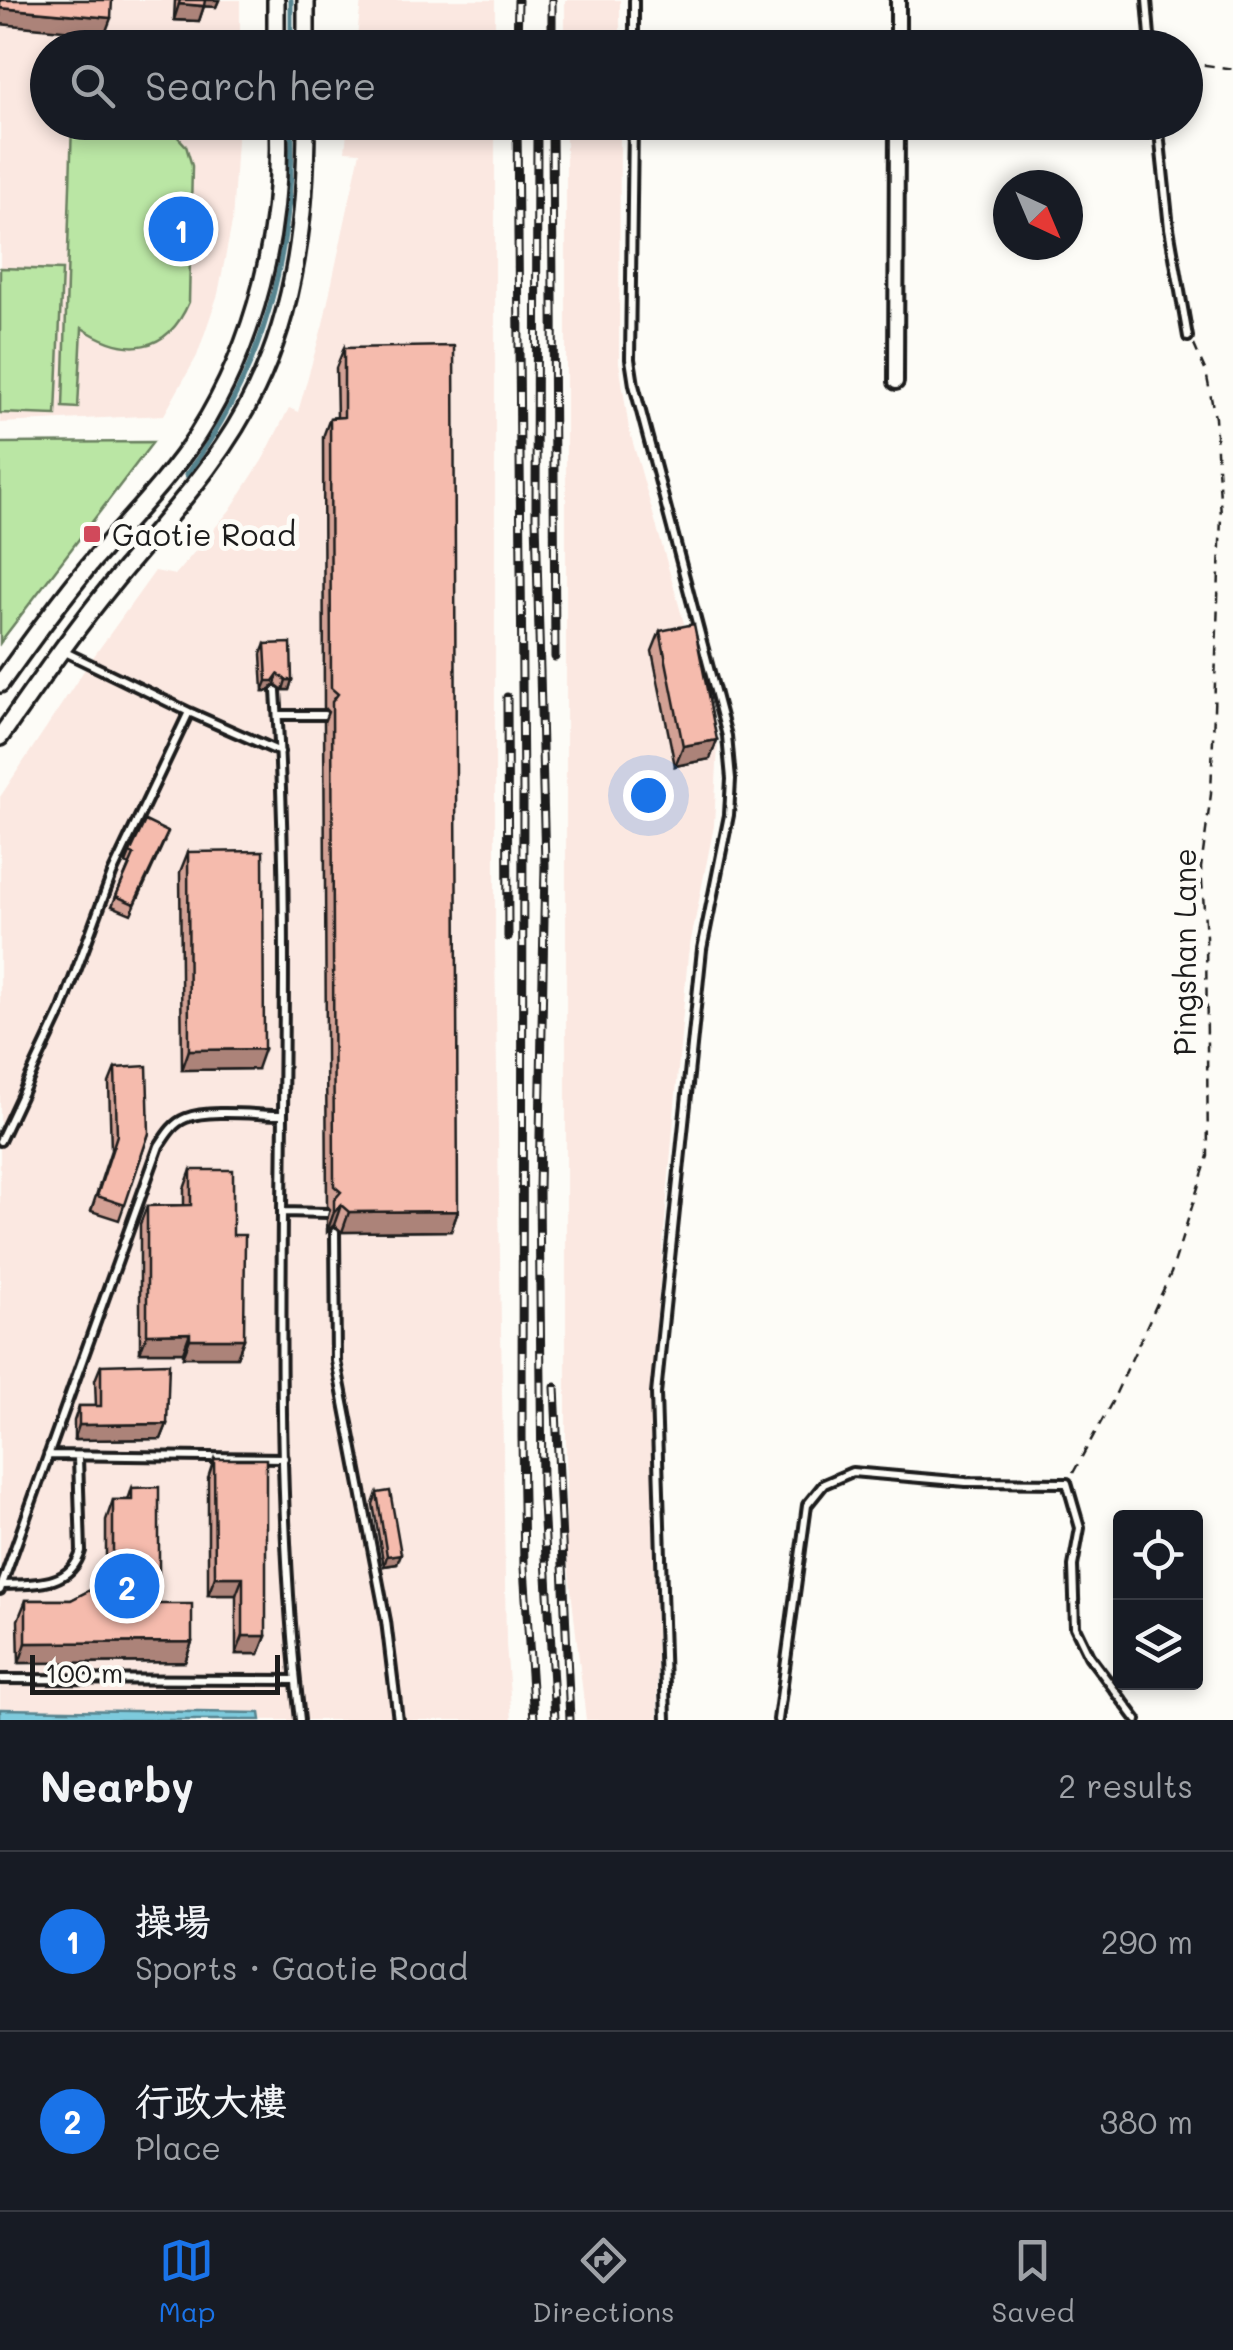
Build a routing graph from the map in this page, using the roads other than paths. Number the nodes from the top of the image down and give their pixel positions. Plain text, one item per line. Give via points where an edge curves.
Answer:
1 (276, 0) edge
2 (306, 0) edge
3 (634, 0) edge
4 (898, 0) edge
5 (1147, 0) edge
6 (276, 30) edge
7 (306, 30) edge
8 (634, 30) edge
9 (898, 30) edge
10 (1150, 30) edge
11 (279, 140) edge
12 (305, 140) edge
13 (633, 140) edge
14 (897, 140) edge
15 (1160, 140) edge
16 (1188, 337) road end
17 (896, 382) dead end
18 (61, 650) junction
19 (0, 684) edge
20 (276, 691) edge
21 (189, 712) junction
22 (278, 715) junction
23 (324, 715) dead end
24 (0, 737) edge
25 (280, 752) junction
26 (282, 1115) junction
27 (0, 1141) edge
28 (283, 1212) junction
29 (326, 1213) dead end
30 (335, 1232) edge
31 (48, 1455) junction
32 (78, 1457) junction
33 (284, 1458) junction
34 (1, 1588) edge
35 (0, 1680) edge
36 (295, 1680) junction
37 (300, 1720) edge
38 (398, 1720) edge
39 (666, 1720) edge
40 (778, 1720) edge
41 (1138, 1720) edge

1 - 6 street
2 - 7 street
3 - 8 lane
4 - 9 street
5 - 10 lane
11 - 19 street via 272,233 232,372 197,436
12 - 18 street via 301,236 284,316 256,388 220,453
13 - 39 lane via 632,372 726,736 731,779 702,949 656,1394
14 - 17 street
15 - 16 lane
18 - 21 lane
18 - 24 street
20 - 22 lane
21 - 25 lane
21 - 27 lane via 112,874 62,1009
22 - 23 lane
22 - 25 lane
25 - 26 lane
26 - 28 lane
26 - 31 lane via 200,1115 184,1118 164,1137
28 - 29 lane
28 - 33 lane
30 - 38 lane via 336,1361 386,1621
31 - 32 lane
31 - 34 lane
32 - 33 lane
32 - 34 lane via 79,1560 56,1581
33 - 36 lane
35 - 36 lane
36 - 37 lane
40 - 41 lane via 807,1505 824,1484 852,1472 1067,1483 1080,1528 1073,1566 1075,1627

